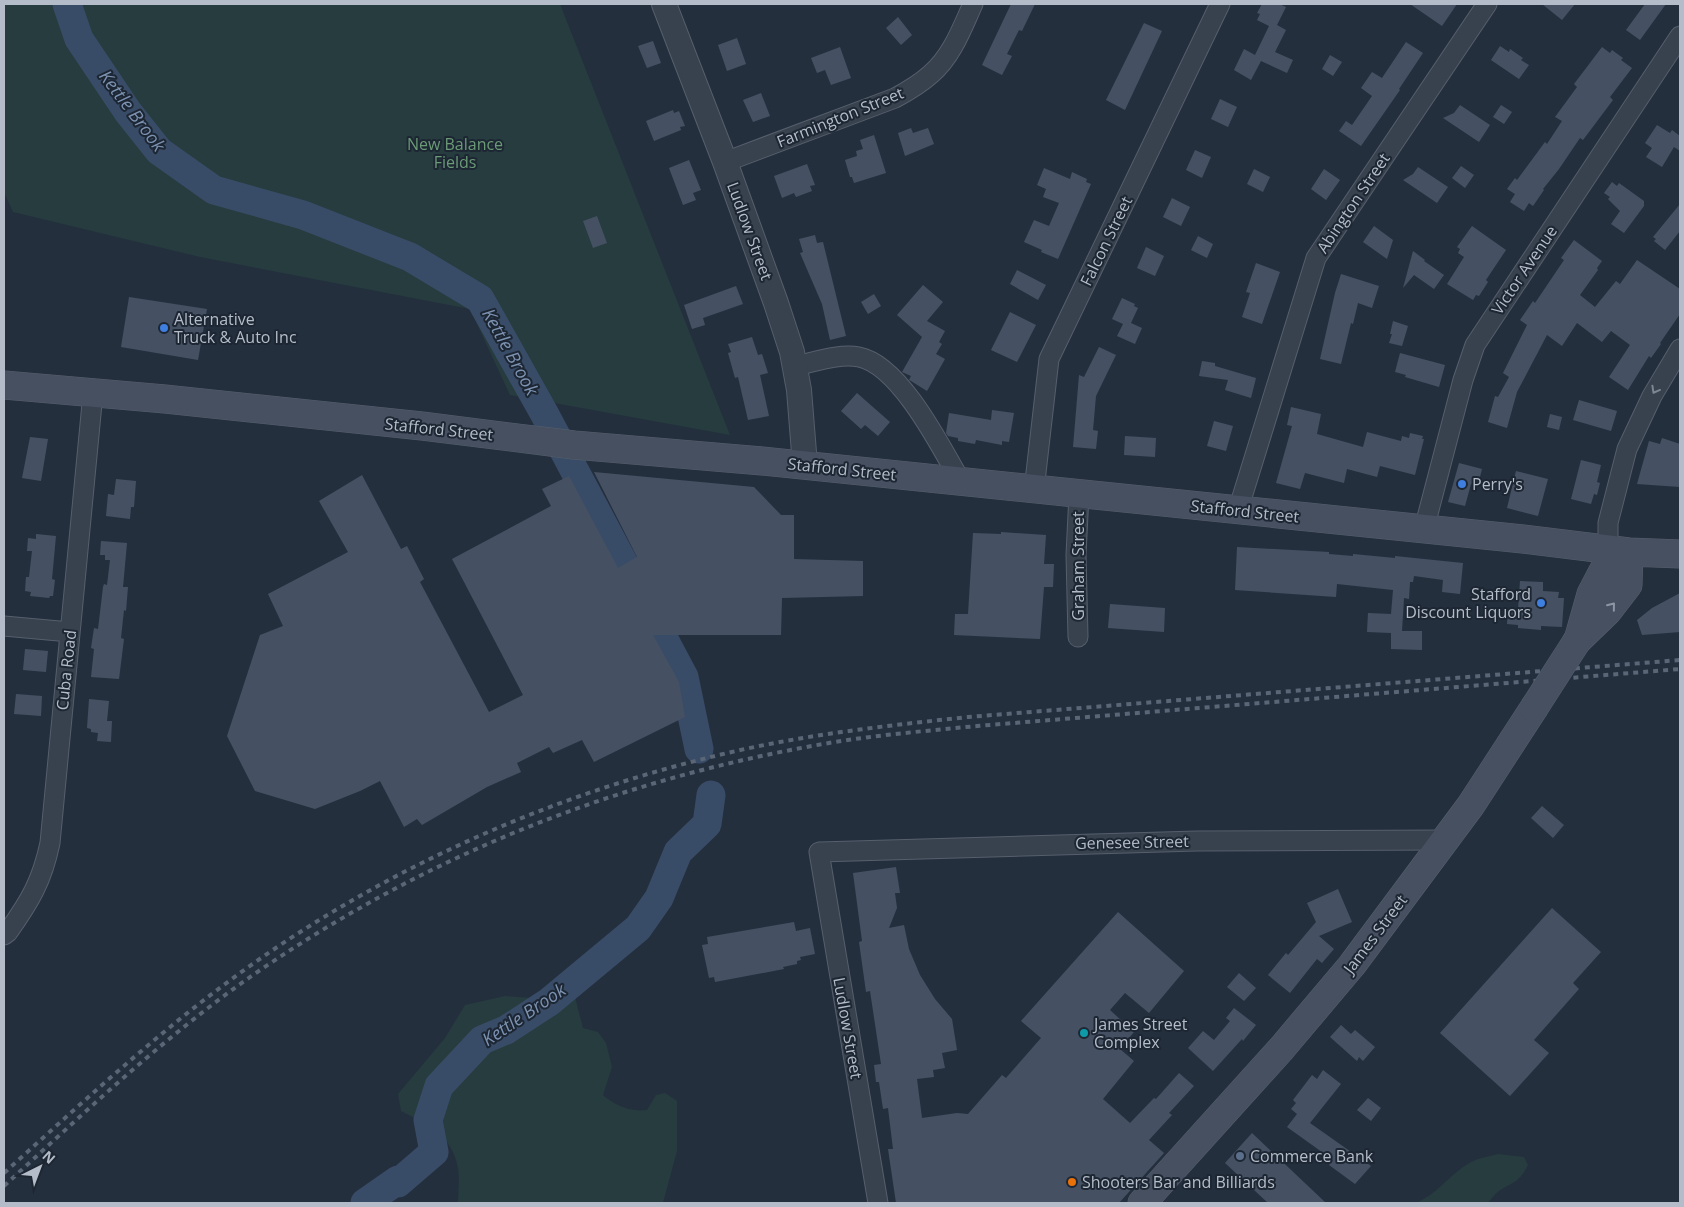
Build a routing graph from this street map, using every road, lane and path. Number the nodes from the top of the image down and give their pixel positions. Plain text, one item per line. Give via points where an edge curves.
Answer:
1 (664, 4) edge
2 (973, 4) edge
3 (1220, 4) edge
4 (1488, 4) edge
5 (1680, 36) edge
6 (725, 162) junction
7 (1680, 349) edge
8 (795, 366) junction
9 (4, 385) edge
10 (92, 393) junction
11 (805, 465) junction
12 (961, 482) junction
13 (1034, 490) junction
14 (1079, 494) junction
15 (1238, 510) junction
16 (1424, 529) junction
17 (1618, 550) junction
18 (1680, 554) edge
19 (4, 626) edge
20 (70, 632) junction
21 (1078, 637) dead end
22 (1446, 840) junction
23 (819, 852) joint
24 (4, 935) edge
25 (878, 1203) edge
26 (1142, 1203) edge

1 - 6 street, Ludlow Street
2 - 6 street, Farmington Street via 954,45 921,83 895,98
3 - 13 street, Falcon Street via 1049,360
4 - 15 street, Abington Street via 1316,258
5 - 16 street, Victor Avenue via 1475,345
6 - 8 street, Ludlow Street
7 -> 17 street via 1652,396 1627,449 1608,524
8 - 11 street, Ludlow Street
8 - 12 street via 843,356 860,357 876,365 900,385 926,421
9 - 10 main road, Stafford Street
10 - 11 main road, Stafford Street via 561,443
10 - 20 street, Cuba Road
11 - 12 main road, Stafford Street
12 - 13 main road, Stafford Street
13 - 14 main road, Stafford Street
14 - 15 main road, Stafford Street
14 - 21 street, Graham Street via 1076,555
15 - 16 main road, Stafford Street
16 - 17 main road, Stafford Street
17 - 18 main road, Stafford Street
17 - 22 main road, James Street, bridge via 1628,585 1608,611 1577,641
19 - 20 street
20 - 24 street, Cuba Road via 50,843 37,888
22 - 23 street, Genesee Street via 1196,841
22 - 26 main road, James Street via 1352,965
23 - 25 street, Ludlow Street

